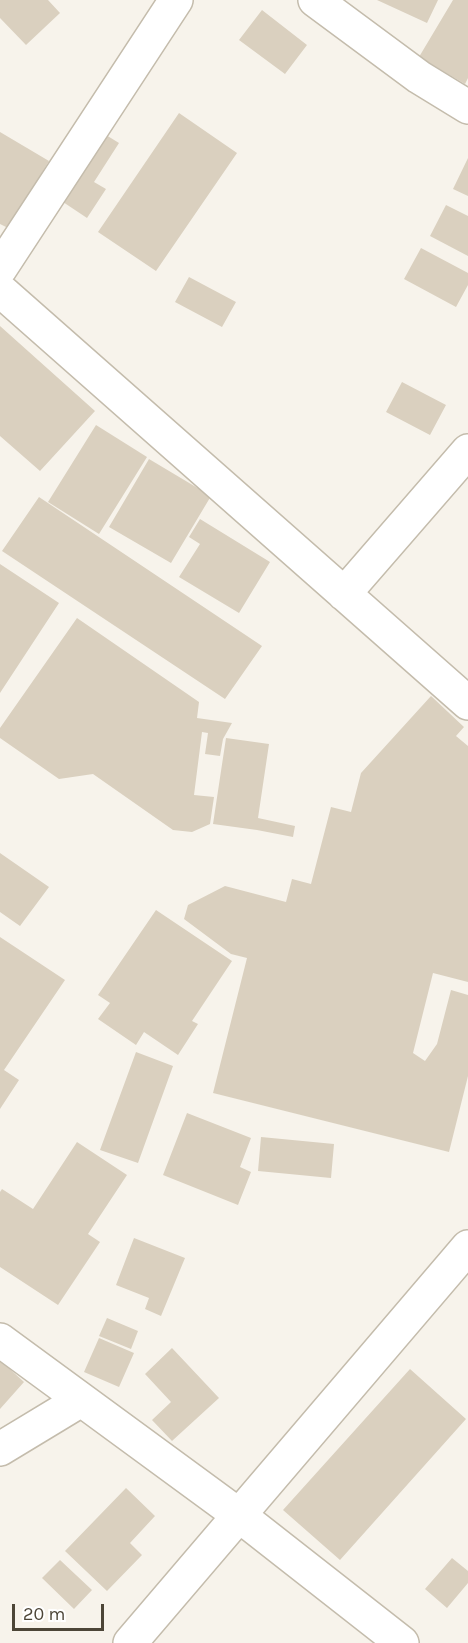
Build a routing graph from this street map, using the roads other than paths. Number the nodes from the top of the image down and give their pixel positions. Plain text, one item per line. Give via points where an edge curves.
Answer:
1 (176, 0) edge
2 (315, 0) edge
3 (468, 108) edge
4 (0, 269) edge
5 (0, 290) edge
6 (468, 452) edge
7 (344, 594) junction
8 (468, 704) edge
9 (468, 1247) edge
10 (0, 1340) edge
11 (81, 1400) junction
12 (0, 1449) edge
13 (240, 1516) junction
14 (130, 1643) edge
15 (402, 1643) edge

1 - 4 street
2 - 3 street
5 - 7 street
6 - 7 street
7 - 8 street
9 - 13 street
10 - 11 street
11 - 12 street
11 - 13 street
13 - 14 street
13 - 15 street

